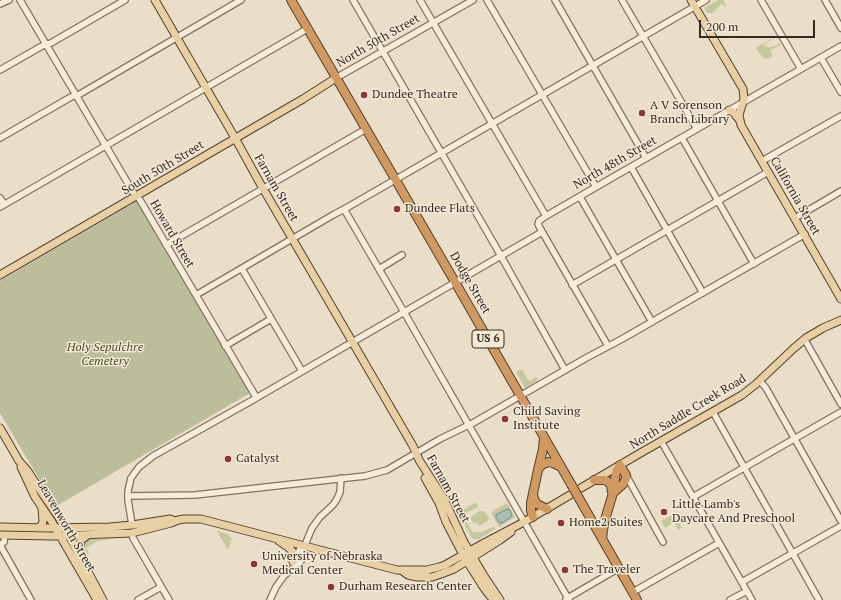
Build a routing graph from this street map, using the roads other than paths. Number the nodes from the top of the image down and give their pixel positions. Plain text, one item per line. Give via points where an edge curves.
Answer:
1 (9, 0) edge
2 (20, 0) edge
3 (125, 0) edge
4 (155, 0) edge
5 (241, 0) edge
6 (291, 0) edge
7 (353, 0) edge
8 (420, 0) edge
9 (473, 0) edge
10 (487, 0) edge
11 (555, 0) edge
12 (622, 0) edge
13 (706, 0) edge
14 (761, 0) edge
15 (825, 0) edge
16 (693, 3) edge
17 (0, 4) edge
18 (433, 23) junction
19 (841, 28) edge
20 (307, 29) junction
21 (643, 36) junction
22 (177, 37) junction
23 (46, 45) junction
24 (841, 46) edge
25 (383, 52) junction
26 (821, 58) junction
27 (592, 66) junction
28 (801, 69) junction
29 (0, 70) edge
30 (336, 78) junction
31 (206, 88) junction
32 (841, 92) edge
33 (76, 95) junction
34 (542, 95) junction
35 (743, 102) junction
36 (729, 110) junction
37 (841, 116) edge
38 (740, 120) junction
39 (492, 124) junction
40 (366, 129) junction
41 (697, 129) junction
42 (0, 138) edge
43 (235, 138) junction
44 (682, 138) junction
45 (106, 146) junction
46 (441, 153) junction
47 (646, 158) junction
48 (762, 161) junction
49 (631, 167) junction
50 (768, 172) junction
51 (396, 179) junction
52 (596, 187) junction
53 (263, 189) junction
54 (841, 191) edge
55 (136, 196) junction
56 (580, 197) junction
57 (0, 198) edge
58 (718, 201) junction
59 (2, 206) edge
60 (344, 209) junction
61 (546, 216) junction
62 (795, 218) junction
63 (667, 230) junction
64 (542, 232) junction
65 (805, 234) junction
66 (292, 239) junction
67 (166, 245) junction
68 (402, 255) dead end
69 (500, 256) junction
70 (616, 260) junction
71 (754, 264) junction
72 (242, 268) junction
73 (379, 269) junction
74 (0, 275) edge
75 (455, 282) junction
76 (572, 285) junction
77 (703, 293) junction
78 (196, 295) junction
79 (841, 299) edge
80 (404, 312) junction
81 (271, 319) junction
82 (841, 320) edge
83 (652, 322) junction
84 (805, 340) junction
85 (352, 342) junction
86 (226, 346) junction
87 (608, 346) junction
88 (565, 370) junction
89 (302, 371) junction
90 (760, 381) junction
91 (520, 396) junction
92 (256, 397) junction
93 (841, 404) edge
94 (712, 412) junction
95 (841, 412) edge
96 (469, 425) junction
97 (0, 428) edge
98 (544, 437) junction
99 (794, 439) junction
100 (661, 441) junction
101 (414, 455) junction
102 (20, 461) junction
103 (620, 465) junction
104 (561, 467) junction
105 (744, 467) junction
106 (538, 470) junction
107 (626, 475) junction
108 (341, 478) junction
109 (594, 480) junction
110 (623, 484) junction
111 (632, 486) junction
112 (581, 488) dead end
113 (533, 493) junction
114 (612, 493) junction
115 (570, 495) dead end
116 (128, 496) junction
117 (693, 497) junction
118 (42, 507) junction
119 (547, 509) junction
120 (588, 513) junction
121 (607, 514) junction
122 (532, 517) junction
123 (841, 521) edge
124 (524, 522) junction
125 (841, 526) edge
126 (0, 527) edge
127 (39, 528) junction
128 (56, 528) junction
129 (66, 528) junction
130 (132, 529) junction
131 (2, 535) edge
132 (89, 535) junction
133 (60, 536) junction
134 (69, 536) junction
135 (274, 538) junction
136 (602, 539) junction
137 (664, 542) dead end
138 (719, 543) junction
139 (0, 545) edge
140 (305, 545) junction
141 (792, 553) junction
142 (468, 556) junction
143 (80, 557) junction
144 (293, 562) junction
145 (619, 568) junction
146 (285, 575) junction
147 (742, 582) junction
148 (161, 586) junction
149 (746, 590) junction
150 (633, 592) junction
151 (567, 599) edge
152 (31, 600) edge
153 (97, 600) edge
154 (103, 600) edge
155 (138, 600) edge
156 (169, 600) edge
157 (270, 600) edge
158 (495, 600) edge
159 (500, 600) edge
160 (637, 600) edge
161 (730, 600) edge
162 (752, 600) edge
163 (819, 600) edge

1 - 17 street
2 - 23 street, Howard Street
3 - 23 street
4 - 22 main road, Farnam Street
5 - 22 street
6 - 20 highway, Dodge Street / US 6
7 - 25 street
8 - 18 street
9 - 18 street, North 50th Street
10 - 34 street
11 - 27 street
12 - 21 street
13 - 16 street
14 - 28 street
15 - 19 street
16 - 21 street
16 - 35 main road via 741,85 744,93
18 - 25 street, North 50th Street
18 - 39 street
20 - 30 highway, Dodge Street / US 6
20 - 31 street
21 - 27 street
21 - 41 street
22 - 31 main road, Farnam Street
22 - 33 street
23 - 29 street
23 - 33 street, Howard Street
24 - 26 street, North 48th Street
25 - 30 street, North 50th Street
25 - 46 street
26 - 28 street, North 48th Street
26 - 32 street
27 - 34 street
27 - 47 street
28 - 35 street, North 48th Street
30 - 40 highway, Dodge Street / US 6
30 - 43 main road, South 50th Street
31 - 43 main road, Farnam Street
31 - 45 street
33 - 42 street
33 - 45 street, Howard Street
34 - 39 street
34 - 52 street
35 - 36 street, North 48th Street
35 - 38 main road
36 - 38 main road
36 - 41 street, North 48th Street
37 - 48 street
38 - 48 main road, California Street
39 - 46 street
39 - 61 street
40 - 51 highway, Dodge Street / US 6
40 - 53 street
41 - 44 street, North 48th Street
43 - 53 main road, Farnam Street
43 - 55 main road, South 50th Street
44 - 47 street, North 48th Street
44 - 58 street
45 - 55 street, Howard Street
45 - 59 street
46 - 51 street
46 - 69 street
47 - 49 street, North 48th Street
48 - 50 main road, California Street
49 - 52 street, North 48th Street
49 - 63 street
50 - 58 street
50 - 62 main road, California Street
51 - 60 street
51 - 75 highway, Dodge Street / US 6
52 - 56 street, North 48th Street
53 - 66 main road, Farnam Street
53 - 67 street
54 - 62 street
55 - 67 street, Howard Street
55 - 74 main road, South 50th Street
56 - 61 street, North 48th Street
56 - 70 street
57 - 59 street
58 - 63 street
58 - 71 street
60 - 66 street
60 - 73 street
61 - 64 street via 541,219 538,226
62 - 65 main road, California Street
63 - 70 street
63 - 77 street
64 - 69 street
64 - 76 street
65 - 71 street
65 - 79 main road, California Street
66 - 72 street
66 - 85 main road, Farnam Street
67 - 78 street, Howard Street
68 - 73 street
69 - 75 street
69 - 88 street
70 - 76 street
70 - 83 street
71 - 77 street
72 - 78 street
72 - 81 street
73 - 80 street
75 - 80 street
75 - 91 highway, Dodge Street / US 6
76 - 87 street
77 - 83 street
78 - 86 street, Howard Street
80 - 85 street
80 - 96 street
81 - 86 street
81 - 89 street
82 - 84 main road, North Saddle Creek Road
83 - 87 street
84 - 90 main road, North Saddle Creek Road
84 - 93 street
85 - 89 street
85 - 101 main road, Farnam Street
86 - 92 street, Howard Street
87 - 88 street
88 - 91 street
89 - 92 street
90 - 94 main road, North Saddle Creek Road
90 - 99 street
91 - 96 street
91 - 98 highway, Dodge Street / US 6
92 - 116 street via 153,456 139,467 131,478
94 - 100 main road, North Saddle Creek Road
94 - 105 street
95 - 99 street
96 - 101 street
96 - 124 street
97 - 102 main road, Leavenworth Street
98 - 104 highway, Dodge Street / US 6
98 - 106 highway
99 - 105 street
99 - 123 street
100 - 103 main road, North Saddle Creek Road
100 - 117 street
101 - 108 street via 378,473
101 - 142 main road, Farnam Street via 444,499
102 - 118 main road, Leavenworth Street via 33,494
102 - 129 main road, Leavenworth Street
103 - 107 highway
103 - 109 main road, North Saddle Creek Road
103 - 114 highway
104 - 106 highway via 549,462
104 - 120 highway, Dodge Street / US 6, bridge
105 - 117 street
105 - 141 street
106 - 113 highway
107 - 110 highway
107 - 111 street
108 - 116 street via 195,495
108 - 140 street via 337,499 312,528
109 - 112 main road, North Saddle Creek Road
109 - 114 highway via 608,482 612,487
110 - 111 highway
110 - 114 highway
111 - 137 street
113 - 119 highway via 537,504
113 - 122 highway
114 - 121 highway
115 - 119 main road
116 - 130 street
117 - 138 street
118 - 127 main road via 43,521
118 - 128 main road, Leavenworth Street
119 - 122 main road
120 - 121 highway via 597,516
120 - 136 highway, Dodge Street / US 6
121 - 136 highway
122 - 124 main road
124 - 142 main road
124 - 151 street
125 - 141 street
126 - 127 main road
127 - 128 main road
128 - 129 main road
128 - 133 main road, Leavenworth Street
129 - 130 main road
129 - 134 main road, Leavenworth Street
130 - 132 main road
130 - 135 main road via 172,524 178,520 201,519
130 - 148 street via 133,538
131 - 133 main road
131 - 139 street via 4,542
132 - 134 main road
132 - 143 main road via 80,542
133 - 134 main road
133 - 153 main road, Leavenworth Street
134 - 143 main road, Leavenworth Street
135 - 140 main road
135 - 144 main road via 293,552
136 - 145 highway, Dodge Street / US 6
138 - 147 street
138 - 150 street
139 - 152 street
140 - 142 main road via 401,570 417,577 432,577 446,573
140 - 144 street
140 - 146 street via 301,561
141 - 147 street
141 - 163 street
142 - 158 main road, Farnam Street via 484,588
142 - 159 main road, Farnam Street
143 - 154 main road, Leavenworth Street
144 - 146 street
145 - 150 highway, Dodge Street / US 6
145 - 151 street
146 - 157 street
147 - 149 street
148 - 155 street
148 - 156 street
149 - 161 street
149 - 162 street
150 - 160 highway, Dodge Street / US 6

